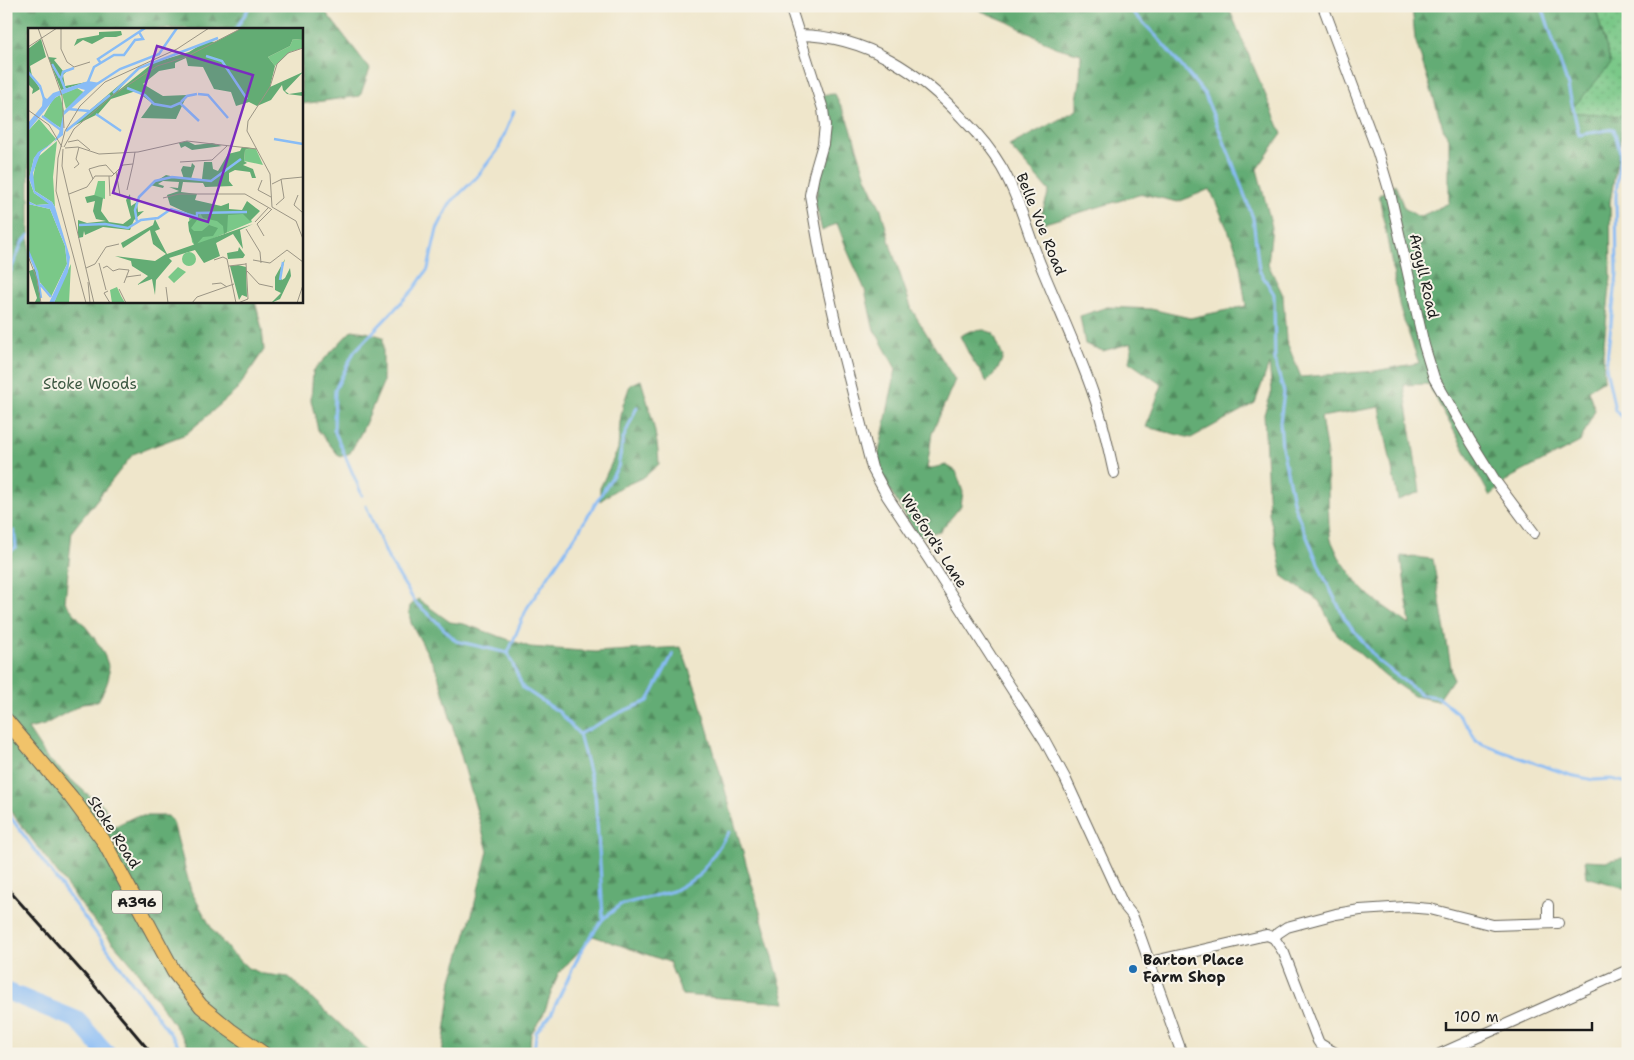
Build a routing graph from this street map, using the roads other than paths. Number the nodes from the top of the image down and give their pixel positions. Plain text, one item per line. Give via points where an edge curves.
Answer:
1 (790, 6) edge
2 (1323, 6) edge
3 (799, 35) junction
4 (1114, 473) dead end
5 (1534, 533) dead end
6 (6, 720) edge
7 (1548, 905) dead end
8 (1274, 938) junction
9 (1150, 962) junction
10 (1628, 970) edge
11 (264, 1054) edge
12 (1182, 1054) edge
13 (1336, 1054) edge
14 (1440, 1054) edge

1 - 3 street, Wreford's Lane
2 - 5 street, Argyll Road via 1390,193 1434,378 1486,466
3 - 4 street, Belle Vue Road via 820,35 864,47 898,63 936,91 990,149 1019,203 1041,266 1094,394
3 - 9 street, Wreford's Lane via 823,109 825,125 810,195 814,220 841,347 872,468 1045,741 1123,904 1132,916
6 - 11 main road, Stoke Road / A396 via 72,797 103,840 180,979 201,1006
7 - 8 street via 1553,923 1493,925 1430,909 1360,910 1287,927
8 - 9 street via 1267,935
8 - 13 street via 1284,953 1318,1041
9 - 12 street, Wreford's Lane
10 - 14 street

